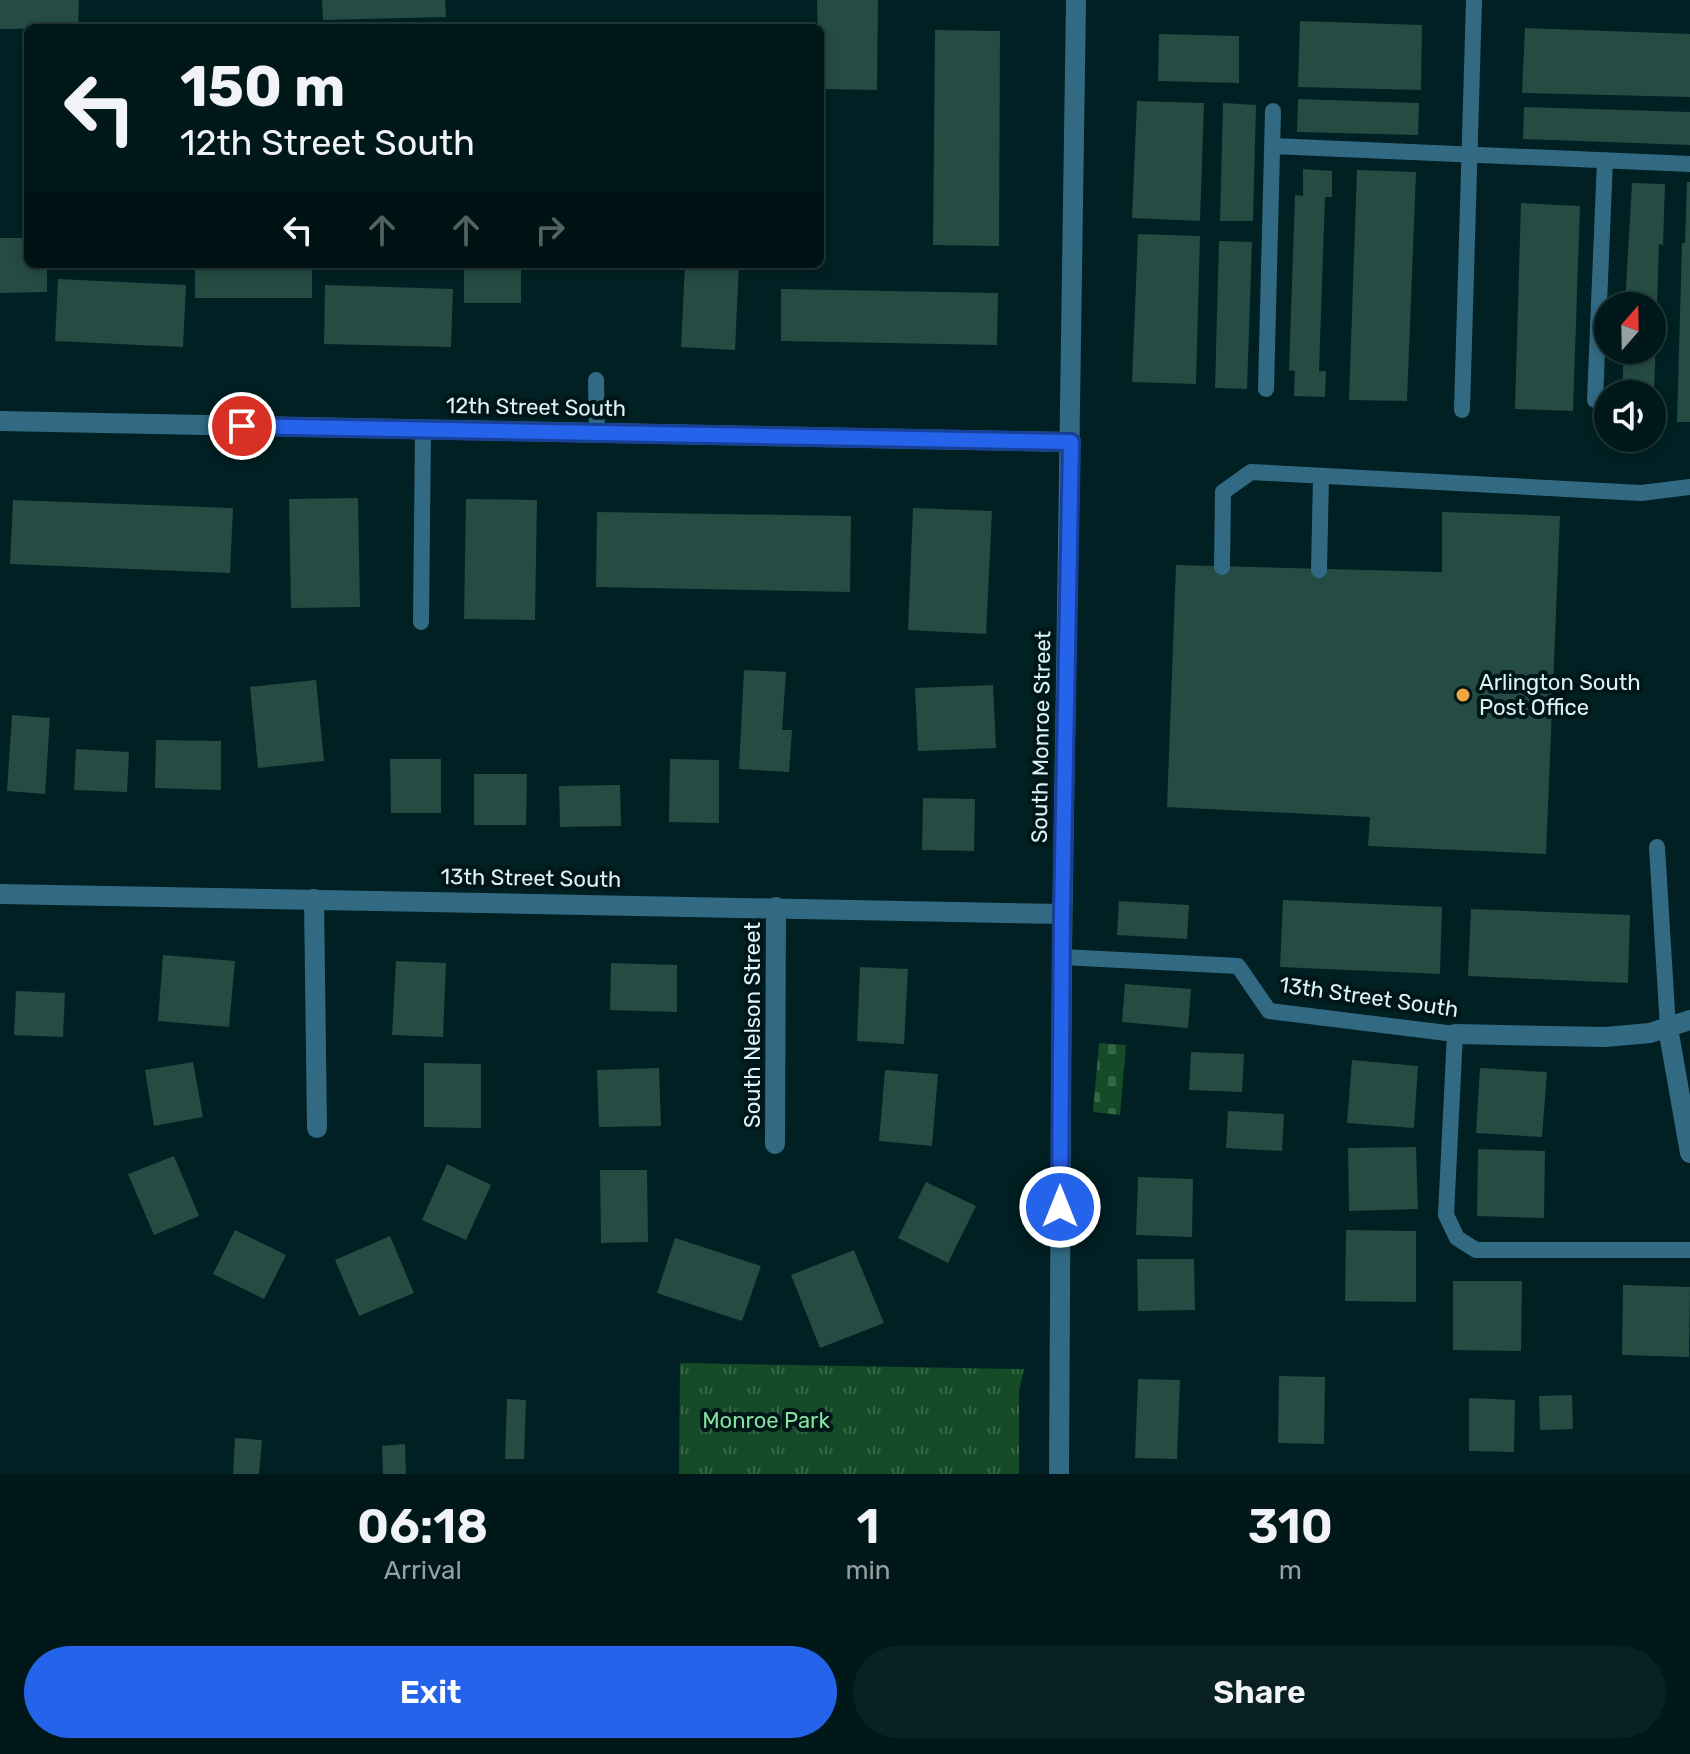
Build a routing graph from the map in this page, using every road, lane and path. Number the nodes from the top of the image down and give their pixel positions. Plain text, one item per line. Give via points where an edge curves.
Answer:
1 (1076, 0) edge
2 (1474, 0) edge
3 (1273, 111) dead end
4 (1273, 146) junction
5 (1471, 156) junction
6 (1605, 160) junction
7 (1690, 164) edge
8 (596, 380) dead end
9 (1596, 380) edge
10 (1266, 389) dead end
11 (1462, 410) dead end
12 (0, 421) edge
13 (423, 429) junction
14 (597, 433) junction
15 (1071, 442) junction
16 (1321, 476) junction
17 (1690, 487) edge
18 (1222, 567) dead end
19 (1319, 570) dead end
20 (421, 622) dead end
21 (1657, 847) dead end
22 (0, 894) edge
23 (314, 899) junction
24 (776, 907) junction
25 (1062, 914) junction
26 (1062, 957) junction
27 (1690, 1020) edge
28 (1668, 1028) junction
29 (1455, 1034) junction
30 (317, 1128) dead end
31 (775, 1144) dead end
32 (1690, 1153) edge
33 (1690, 1250) edge
34 (1059, 1474) edge

1 - 15 street, South Monroe Street
2 - 5 lane
3 - 4 lane
4 - 5 lane
4 - 10 lane
5 - 6 lane
5 - 11 lane
6 - 7 lane
6 - 9 lane
8 - 14 lane
12 - 13 street, 12th Street South
13 - 14 street, 12th Street South
13 - 20 lane
14 - 15 street, 12th Street South
15 - 25 street, South Monroe Street
16 - 17 lane via 1641,493
16 - 18 lane via 1251,472 1223,492
16 - 19 lane
21 - 28 lane
22 - 23 street, 13th Street South
23 - 24 street, 13th Street South
23 - 30 street
24 - 25 street, 13th Street South
24 - 31 street, South Nelson Street
25 - 26 street, South Monroe Street
26 - 29 lane, 13th Street South via 1238,966 1269,1011
26 - 34 street, South Monroe Street
27 - 28 street, 13th Street South
28 - 29 street, 13th Street South via 1605,1037
28 - 32 street
29 - 33 lane via 1446,1215 1457,1238 1476,1250

